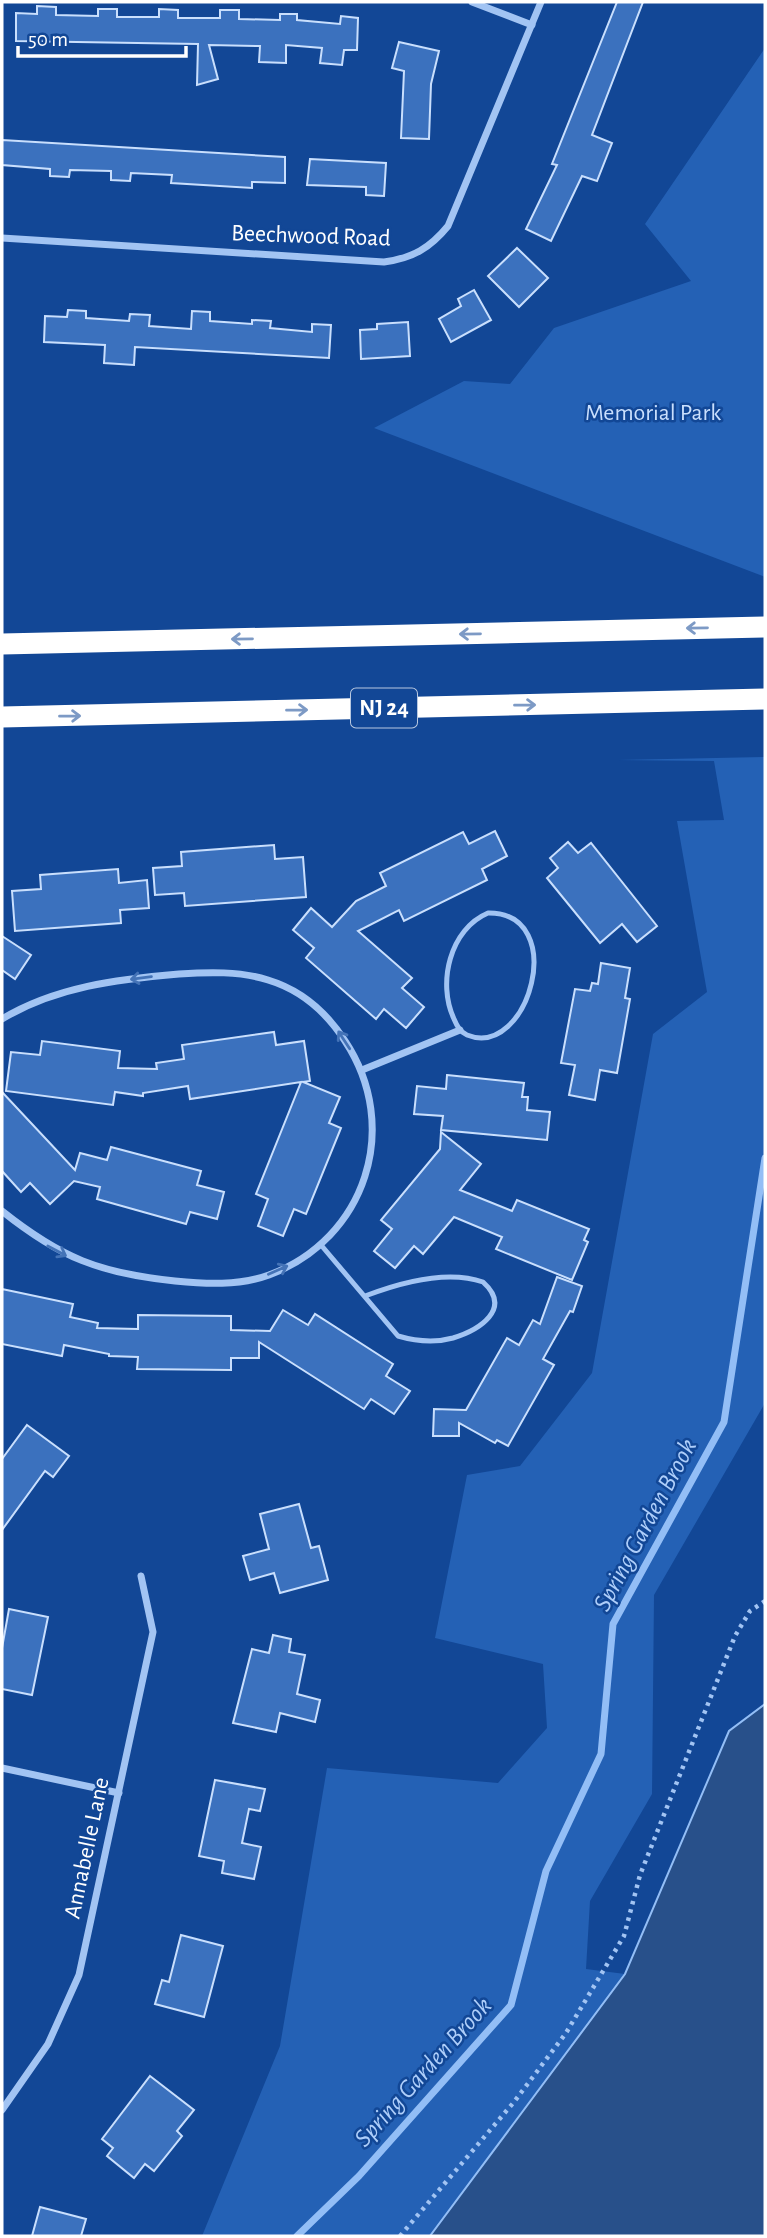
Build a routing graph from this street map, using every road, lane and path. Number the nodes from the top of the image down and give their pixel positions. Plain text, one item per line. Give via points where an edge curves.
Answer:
1 (472, 2) edge
2 (541, 2) edge
3 (532, 25) junction
4 (2, 238) edge
5 (765, 627) edge
6 (2, 644) edge
7 (765, 699) edge
8 (2, 717) edge
9 (2, 1019) edge
10 (460, 1030) junction
11 (362, 1070) junction
12 (2, 1212) edge
13 (321, 1245) junction
14 (365, 1296) junction
15 (141, 1576) dead end
16 (765, 1601) edge
17 (2, 1768) edge
18 (119, 1793) junction
19 (2, 2110) edge
20 (400, 2236) edge

1 - 3 street
2 - 3 street, Beechwood Road
3 - 4 street, Beechwood Road via 448,226 418,254 384,262
5 -> 6 highway
8 -> 7 highway, NJ 24
11 -> 9 street via 335,1025 314,1004 292,990 244,974 198,973 92,985 52,996
10 - 10 lane via 475,1037 500,1033 526,1000 532,981 531,940 513,917 503,913 479,917 454,948 446,993
10 - 11 street
11 - 13 street via 370,1096 373,1138 368,1168 358,1197
12 -> 13 street via 58,1252 91,1266 197,1283 237,1282 267,1275 300,1261
13 - 14 lane
14 - 14 lane via 387,1287 450,1276 483,1282 495,1308 475,1328 452,1338 427,1341 398,1336
15 - 18 street, Annabelle Lane via 153,1632
16 - 20 path via 750,1611 735,1636 640,1875 624,1936 566,2033
17 - 18 street
18 - 19 street, Annabelle Lane via 79,1975 48,2044

